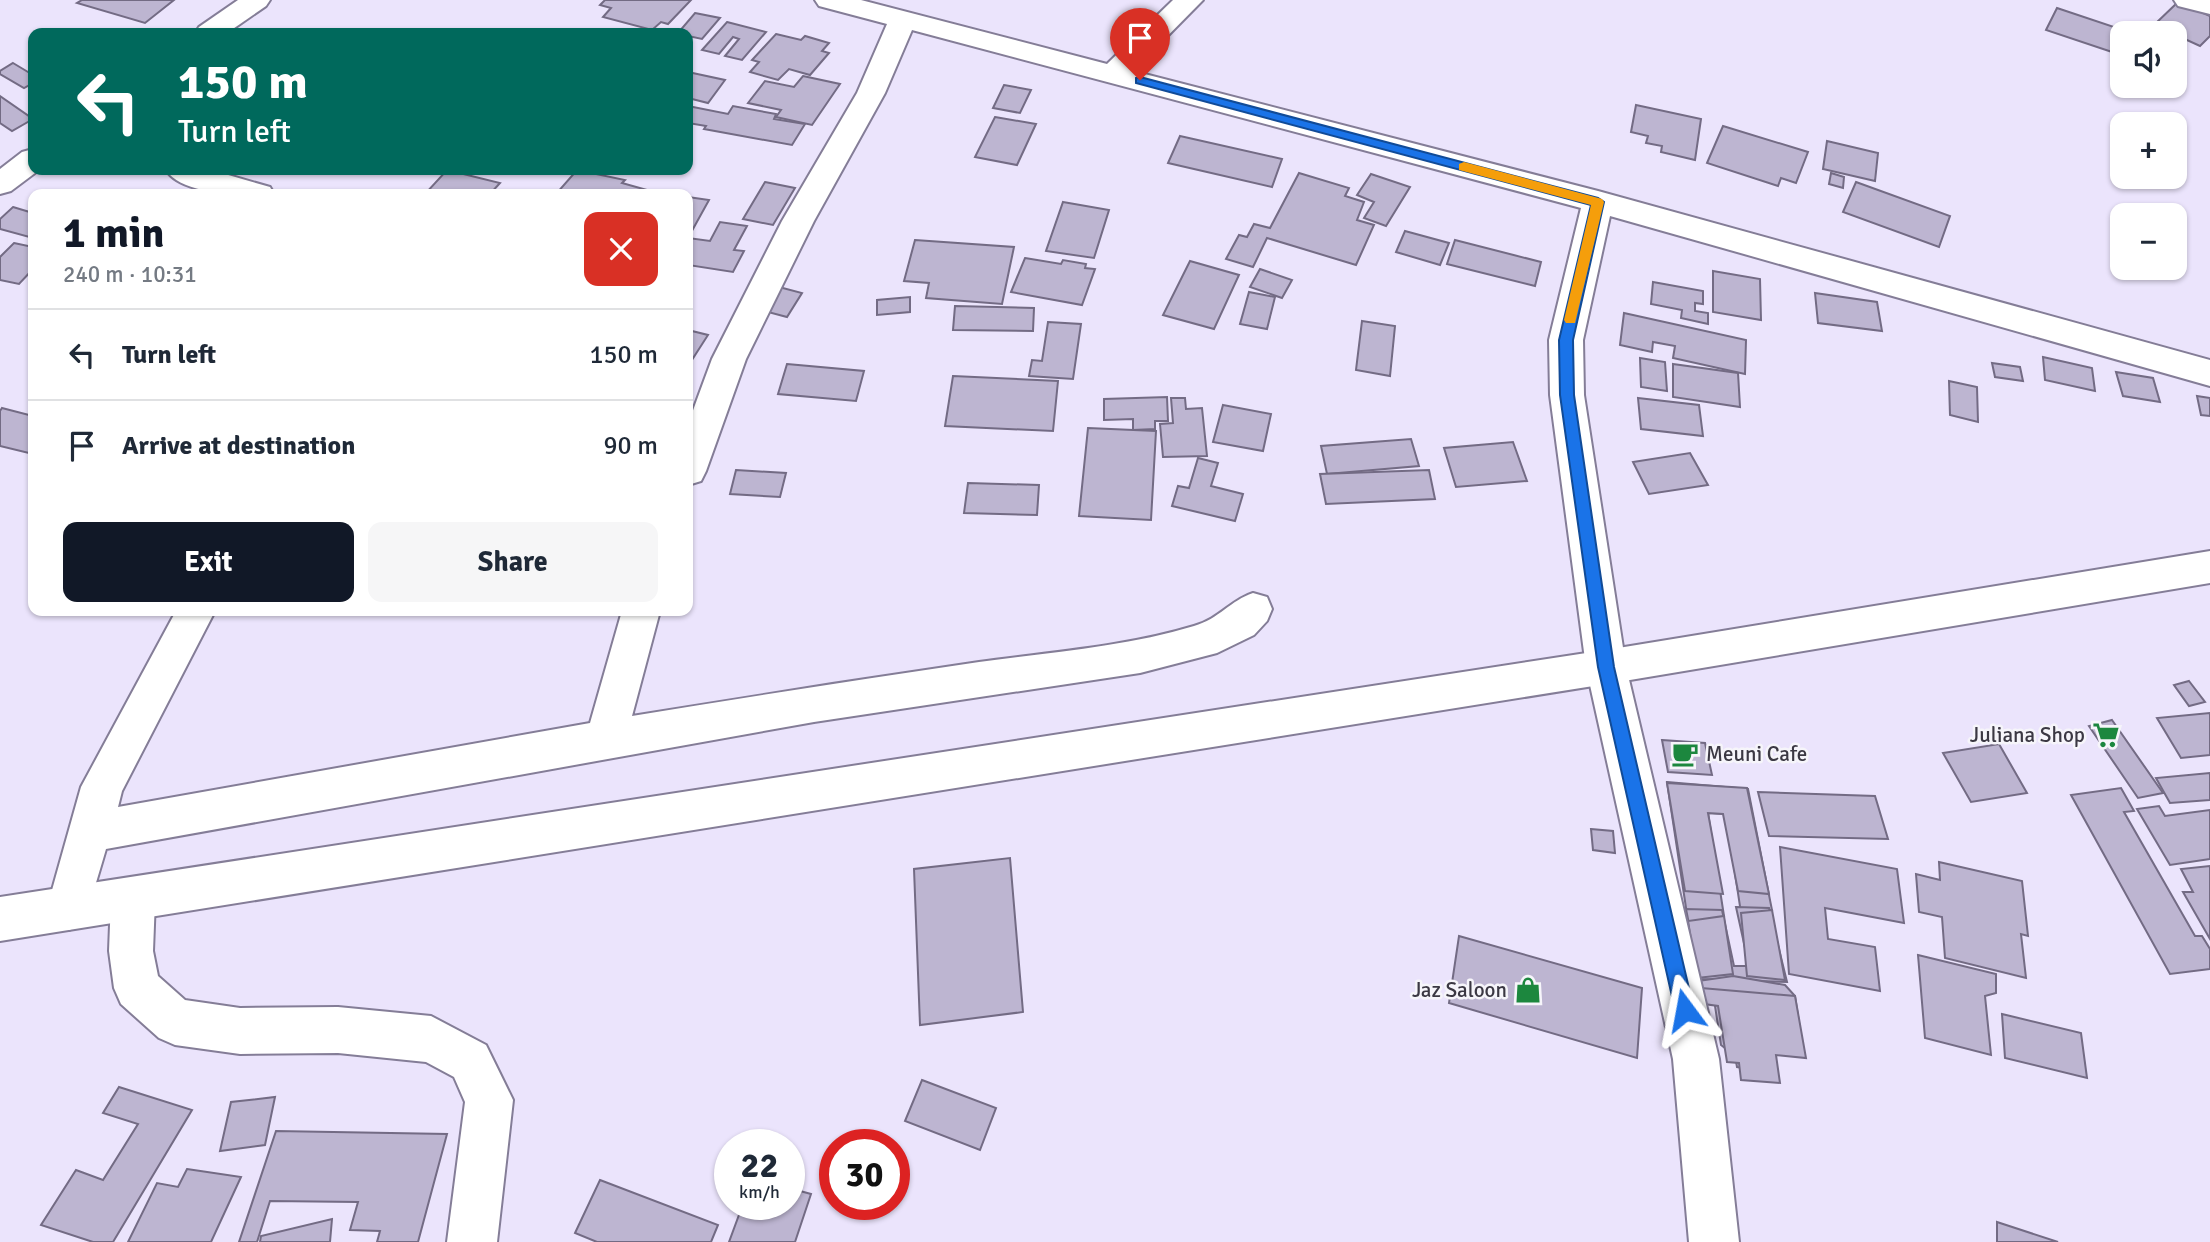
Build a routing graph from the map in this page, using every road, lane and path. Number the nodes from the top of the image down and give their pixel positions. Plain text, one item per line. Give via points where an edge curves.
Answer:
1 (256, 0) edge
2 (830, 0) edge
3 (1189, 0) edge
4 (2188, 0) edge
5 (2210, 6) edge
6 (903, 19) junction
7 (216, 28) edge
8 (1114, 73) junction
9 (28, 163) edge
10 (195, 175) edge
11 (0, 184) edge
12 (236, 189) edge
13 (1598, 202) junction
14 (2210, 373) edge
15 (693, 457) edge
16 (2210, 567) edge
17 (1253, 609) dead end
18 (193, 616) edge
19 (640, 616) edge
20 (1606, 667) junction
21 (606, 739) junction
22 (90, 832) junction
23 (133, 899) junction
24 (69, 908) junction
25 (0, 919) edge
26 (472, 1242) edge
27 (1714, 1242) edge

1 - 7 main road
2 - 6 main road
3 - 8 main road
4 - 5 main road
6 - 8 main road
6 - 15 main road via 871,93 797,221 729,359
8 - 13 main road
9 - 11 main road
10 - 12 main road
13 - 14 main road
13 - 20 main road via 1566,340 1567,395
16 - 20 main road
17 - 21 main road via 1240,623 1203,641 1140,656
18 - 22 main road via 102,787
19 - 21 main road
20 - 23 main road
20 - 27 main road via 1696,1059
21 - 22 main road
22 - 24 main road
23 - 24 main road
23 - 26 main road via 131,951 137,988 176,1022 240,1031 338,1030 431,1039 470,1061 489,1100
24 - 25 main road

